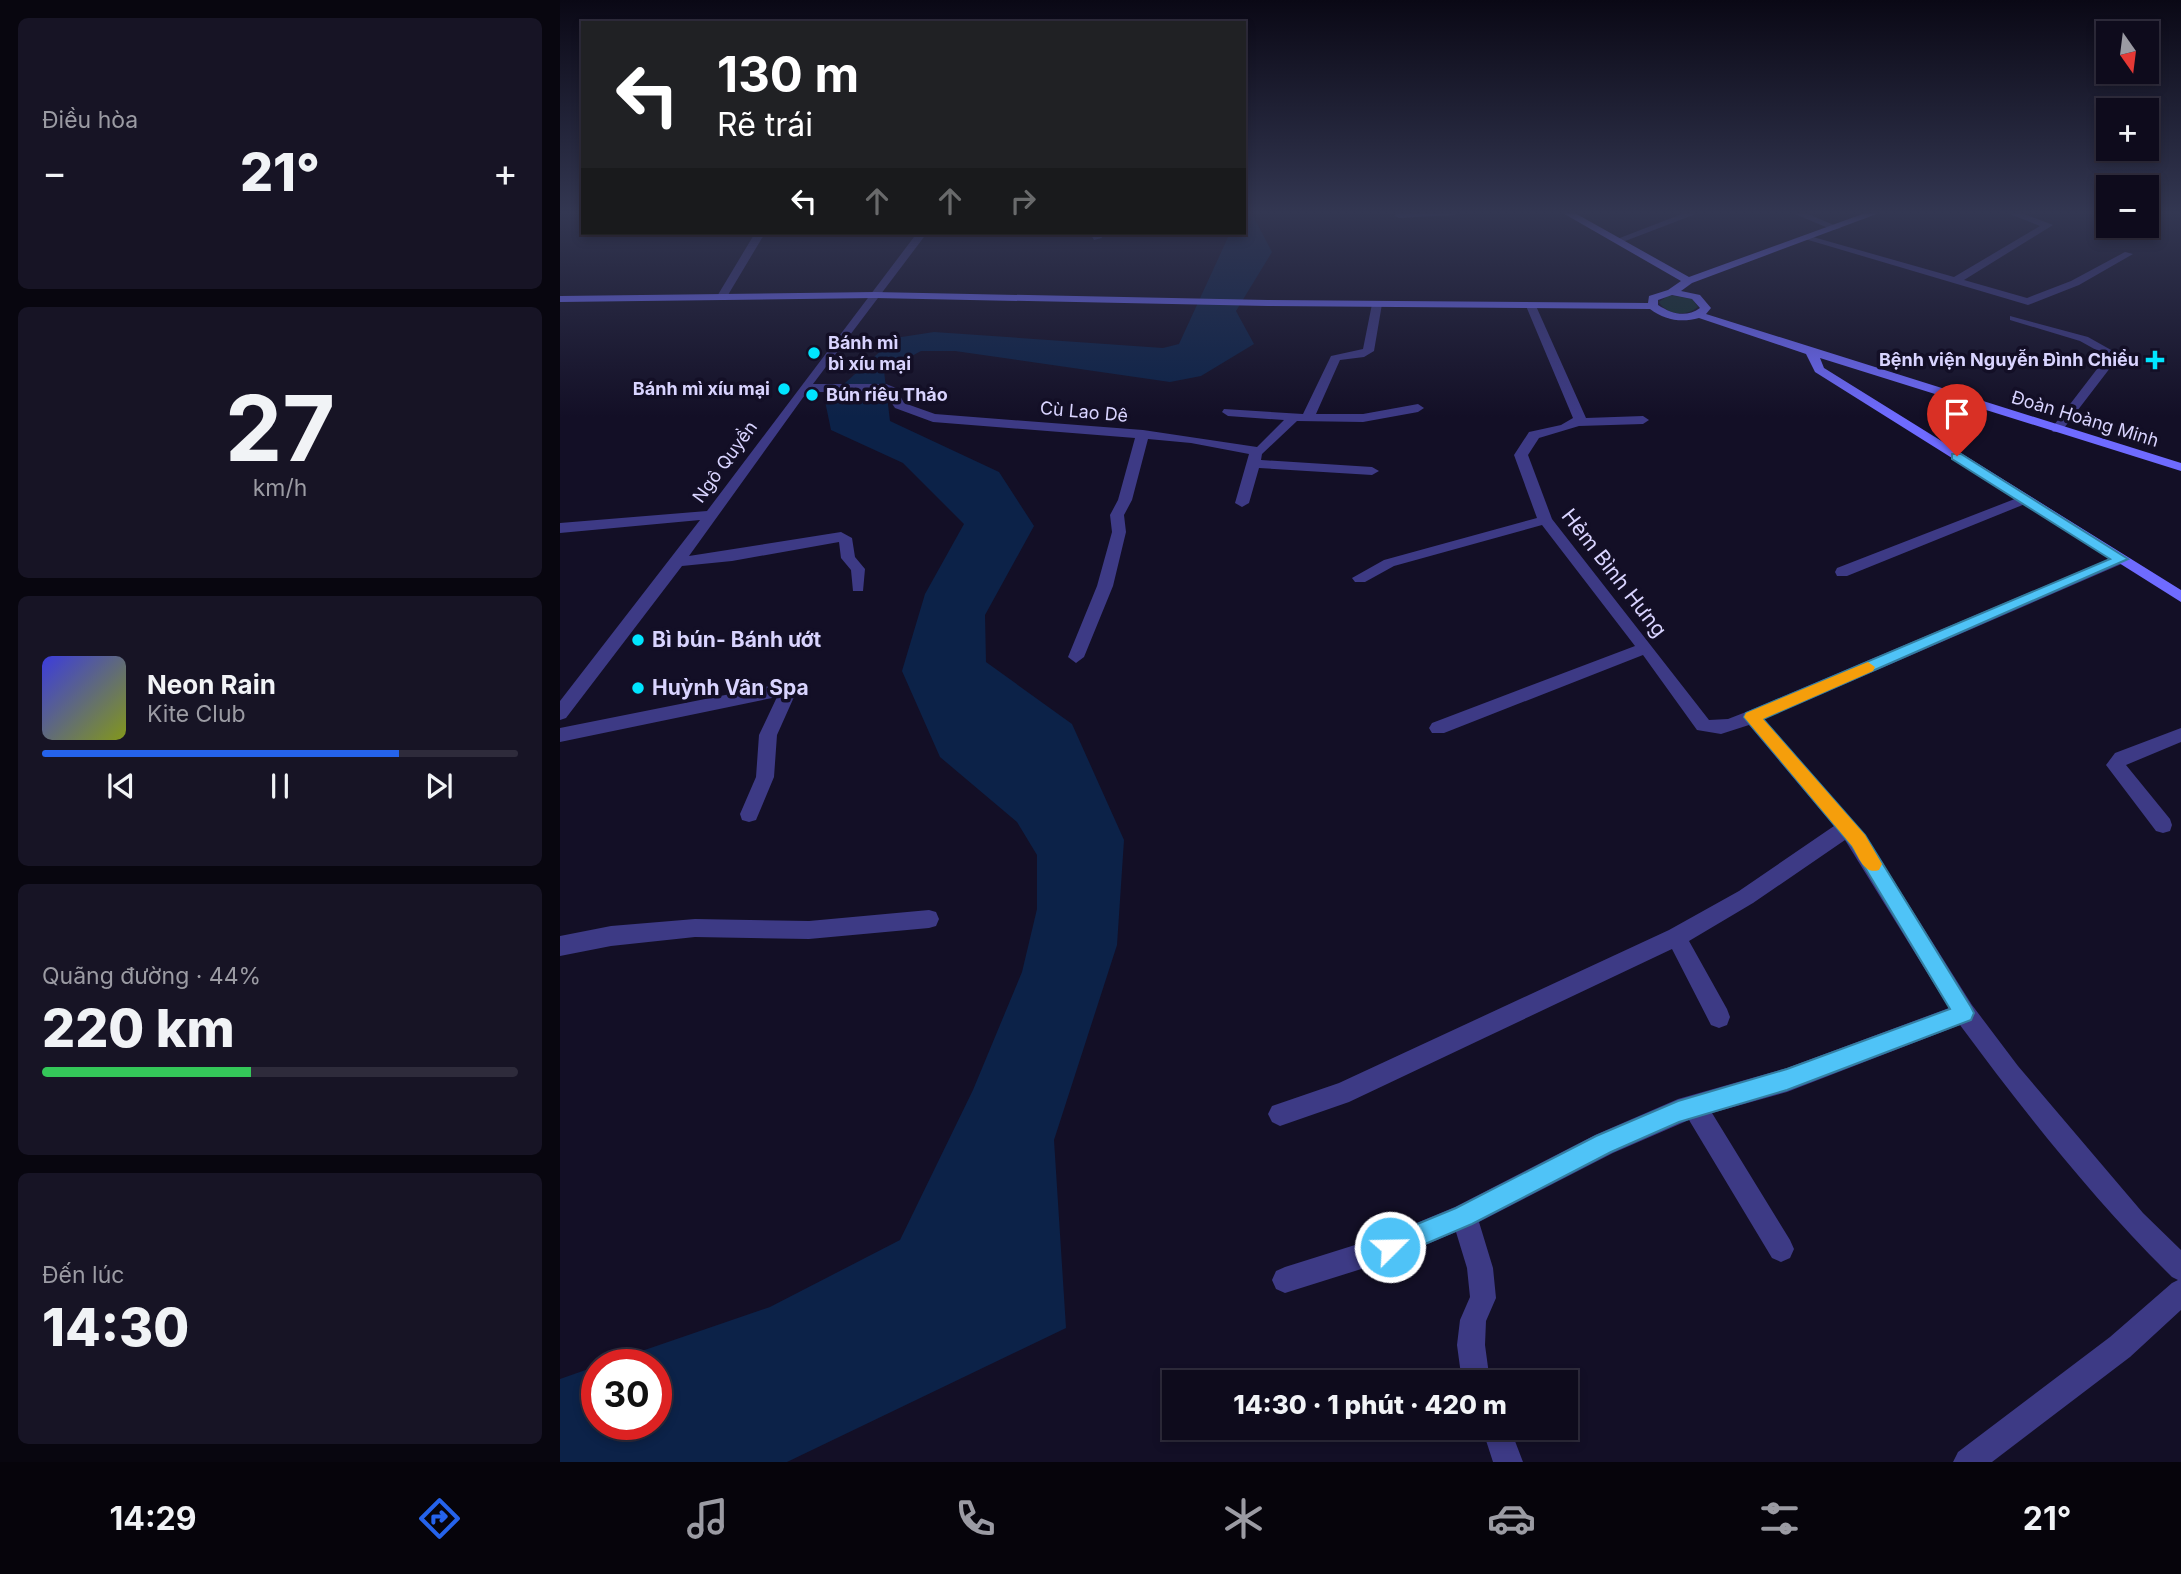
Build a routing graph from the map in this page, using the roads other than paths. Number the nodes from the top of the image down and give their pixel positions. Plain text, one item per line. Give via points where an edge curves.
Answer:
1 (732, 280) edge
2 (887, 280) edge
3 (2080, 280) edge
4 (1688, 281) edge
5 (1955, 281) edge
6 (1672, 292) junction
7 (876, 295) junction
8 (721, 298) junction
9 (560, 299) edge
10 (1377, 304) junction
11 (1531, 306) junction
12 (1653, 306) junction
13 (1700, 315) junction
14 (2014, 318) dead end
15 (1811, 352) junction
16 (804, 387) junction
17 (1418, 408) dead end
18 (1228, 412) dead end
19 (1294, 417) junction
20 (1308, 418) junction
21 (1643, 420) dead end
22 (1577, 422) junction
23 (2057, 429) junction
24 (1143, 434) junction
25 (1255, 457) junction
26 (2181, 467) edge
27 (1372, 471) dead end
28 (2025, 499) junction
29 (1242, 503) dead end
30 (710, 515) junction
31 (1545, 520) junction
32 (560, 528) edge
33 (2121, 559) junction
34 (677, 562) junction
35 (1842, 572) dead end
36 (1360, 578) dead end
37 (858, 587) dead end
38 (2181, 597) edge
39 (1646, 648) junction
40 (1076, 657) dead end
41 (560, 713) edge
42 (1752, 717) junction
43 (1438, 728) dead end
44 (560, 735) edge
45 (2181, 735) edge
46 (749, 814) dead end
47 (2163, 825) dead end
48 (1847, 828) junction
49 (929, 919) dead end
50 (1676, 937) junction
51 (560, 946) edge
52 (1964, 1013) junction
53 (1719, 1017) dead end
54 (1695, 1107) junction
55 (1280, 1114) dead end
56 (1464, 1216) junction
57 (1781, 1249) dead end
58 (2181, 1268) edge
59 (1285, 1280) dead end
60 (2181, 1292) edge
61 (1475, 1370) edge
62 (1500, 1440) edge
63 (1508, 1462) edge
64 (1968, 1462) edge

1 - 8 street
2 - 7 street, Ngô Quyền
3 - 5 street via 2028,302
4 - 6 main road
6 - 12 main road via 1657,295
6 - 13 main road via 1702,300 1706,308
7 - 8 main road, Đoàn Hoàng Minh
7 - 10 main road, Đoàn Hoàng Minh
7 - 16 street, Ngô Quyền
8 - 9 main road, Đoàn Hoàng Minh
10 - 11 main road, Đoàn Hoàng Minh
10 - 20 street via 1368,351 1335,358
11 - 12 main road, Đoàn Hoàng Minh
11 - 22 street via 1576,404
12 - 13 main road, Đoàn Hoàng Minh via 1674,316
13 - 15 main road, Đoàn Hoàng Minh
14 - 23 street via 2084,339 2114,355
15 - 23 main road, Đoàn Hoàng Minh
15 - 28 main road via 1819,370
16 - 24 street, Cù Lao Dê via 886,388 899,405 933,418
16 - 30 street, Ngô Quyền
17 - 20 street via 1363,418
18 - 19 street
19 - 20 street
19 - 25 street
21 - 22 street, Hẻm Bình Hưng
22 - 31 street, Hẻm Bình Hưng via 1529,437 1521,455
23 - 26 main road, Đoàn Hoàng Minh
24 - 25 street, Cù Lao Dê via 1191,439
24 - 40 street via 1117,516 1119,532 1105,586
25 - 27 street, Cù Lao Dê
25 - 29 street
28 - 33 main road
28 - 35 street
30 - 32 street
30 - 34 street, Ngô Quyền
31 - 36 street via 1389,563
31 - 39 street, Hẻm Bình Hưng
33 - 38 main road
33 - 42 street, Hẻm Bình Hưng
34 - 37 street via 841,537 848,541 848,558 858,569
34 - 41 street, Ngô Quyền
39 - 42 street, Hẻm Bình Hưng via 1703,725 1719,729
39 - 43 street
42 - 48 street
44 - 46 street via 790,688 768,735 765,777
45 - 47 street via 2121,758 2115,765
48 - 50 street via 1746,897
48 - 52 street
49 - 51 street via 809,930 695,928
50 - 53 street
50 - 55 street via 1341,1094
52 - 54 street via 1787,1080
52 - 58 street via 2134,1222
54 - 56 street via 1604,1144
54 - 57 street
56 - 59 street via 1390,1247
56 - 61 street via 1480,1268 1483,1297 1473,1320
60 - 64 street via 2120,1347
62 - 63 street

